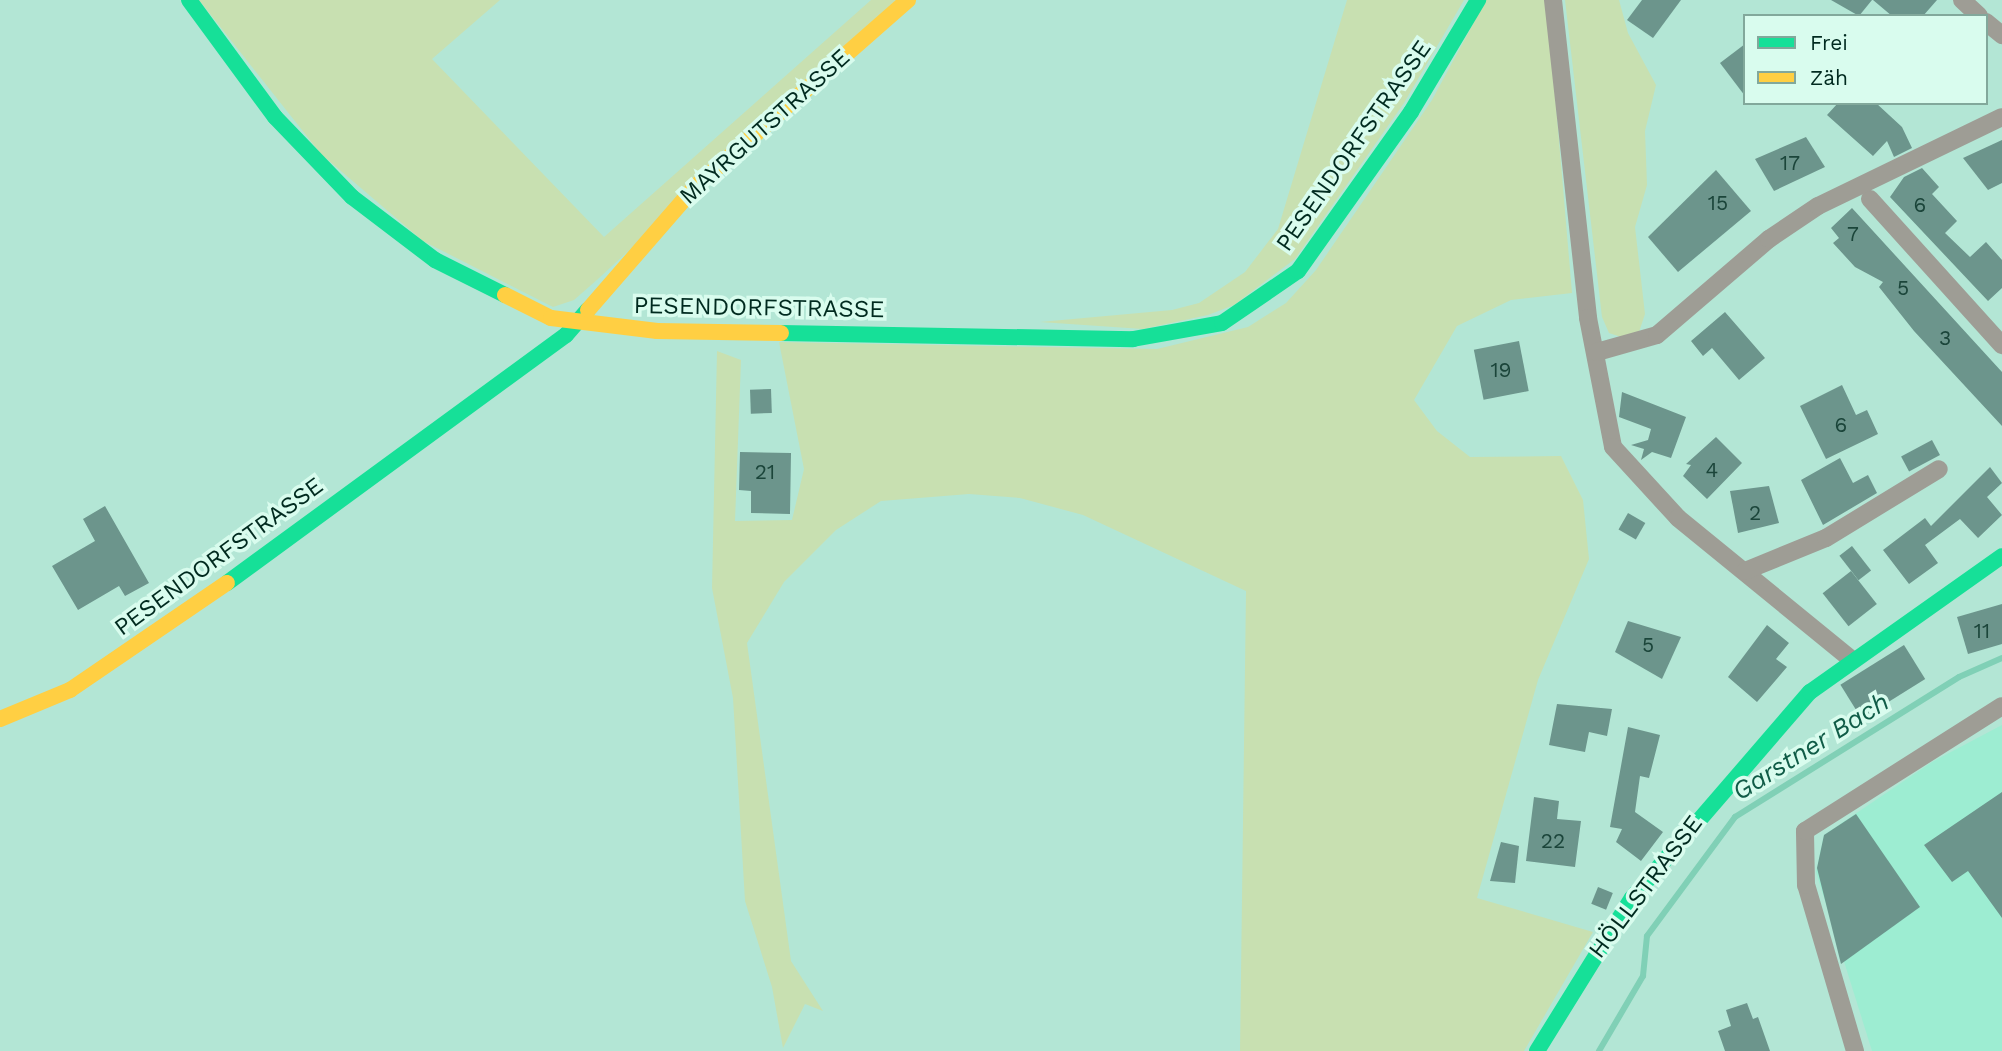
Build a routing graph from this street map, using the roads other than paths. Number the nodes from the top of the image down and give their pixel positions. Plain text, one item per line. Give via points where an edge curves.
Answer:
1 (189, 0) edge
2 (908, 0) edge
3 (1478, 0) edge
4 (1553, 0) edge
5 (1962, 0) edge
6 (1977, 14) edge
7 (1988, 24) edge
8 (2002, 35) edge
9 (2002, 117) edge
10 (1870, 199) dead end
11 (574, 324) junction
12 (2002, 345) edge
13 (1597, 352) junction
14 (1938, 469) dead end
15 (2002, 556) edge
16 (1745, 571) junction
17 (1851, 659) junction
18 (2002, 706) edge
19 (0, 719) edge
20 (1537, 1051) edge
21 (1855, 1051) edge

1 - 11 street via 275,117 352,197 486,289
2 - 11 street, MAYRGUTSTRASSE via 724,159
3 - 11 street, PESENDORFSTRASSE via 1448,55 1312,253 1275,292 1222,323 1133,339
4 - 13 street
5 - 6 street
7 - 8 street
9 - 13 street via 1818,206 1769,239 1657,335
10 - 12 street
11 - 19 street, PESENDORFSTRASSE via 139,646 70,690
13 - 16 street via 1608,431 1622,462
14 - 16 street via 1826,538
15 - 17 street, HÖLLSTRASSE
16 - 17 street
17 - 20 street, HÖLLSTRASSE via 1810,692 1660,863 1592,957
18 - 21 street via 1805,831 1806,885

